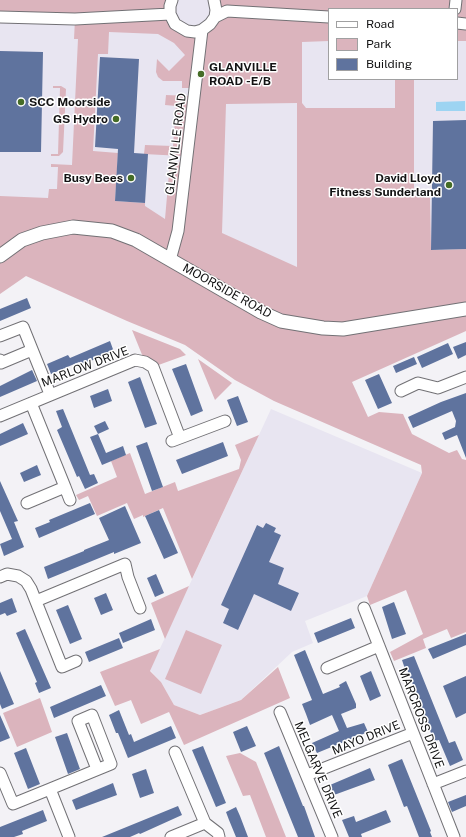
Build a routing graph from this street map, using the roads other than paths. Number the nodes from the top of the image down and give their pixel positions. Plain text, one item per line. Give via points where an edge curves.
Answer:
1 (172, 0) edge
2 (215, 1) edge
3 (227, 11) junction
4 (170, 14) junction
5 (328, 16) edge
6 (0, 17) edge
7 (215, 17) junction
8 (202, 30) junction
9 (0, 256) edge
10 (170, 260) junction
11 (466, 309) edge
12 (0, 336) edge
13 (32, 350) junction
14 (0, 360) edge
15 (466, 377) edge
16 (401, 391) dead end
17 (50, 394) junction
18 (31, 402) junction
19 (0, 416) edge
20 (225, 421) dead end
21 (64, 487) junction
22 (70, 500) dead end
23 (26, 503) dead end
24 (0, 577) edge
25 (36, 601) junction
26 (140, 608) dead end
27 (364, 608) dead end
28 (379, 646) junction
29 (76, 661) dead end
30 (327, 668) dead end
31 (280, 712) dead end
32 (413, 733) junction
33 (175, 752) dead end
34 (97, 769) dead end
35 (466, 771) edge
36 (0, 773) edge
37 (307, 775) junction
38 (433, 784) junction
39 (50, 789) junction
40 (205, 823) junction
41 (69, 837) edge
42 (171, 837) edge
43 (219, 837) edge
44 (332, 837) edge
45 (454, 837) edge

1 - 4 street
2 - 3 street
2 - 7 street
3 - 5 street
3 - 7 street
4 - 6 street via 75,19
4 - 8 street via 180,28 195,32
7 - 8 street
8 - 10 street, GLANVILLE ROAD via 178,231
9 - 10 street, MOORSIDE ROAD via 22,240 73,227 112,231 136,240
10 - 11 street, MOORSIDE ROAD via 281,321 343,329
12 - 13 street via 24,327
13 - 14 street via 1,363
13 - 17 street
15 - 16 street via 438,388 418,383
17 - 18 street, MARLOW DRIVE
17 - 20 street, MARLOW DRIVE via 135,360 153,367 176,440
18 - 19 street, MARLOW DRIVE
18 - 21 street
21 - 22 street
21 - 23 street
24 - 25 street via 7,574 18,576 32,589
25 - 26 street via 126,564 128,577
25 - 29 street via 62,667
27 - 28 street, MARCROSS DRIVE
28 - 30 street
28 - 32 street, MARCROSS DRIVE
31 - 37 street, MELGARVE DRIVE
32 - 37 street, MAYO DRIVE
32 - 38 street, MARCROSS DRIVE
33 - 40 street
34 - 39 street
35 - 38 street
36 - 39 street via 13,804
37 - 44 street, MELGARVE DRIVE
38 - 45 street, MARCROSS DRIVE
39 - 41 street
40 - 42 street
40 - 43 street via 218,833

